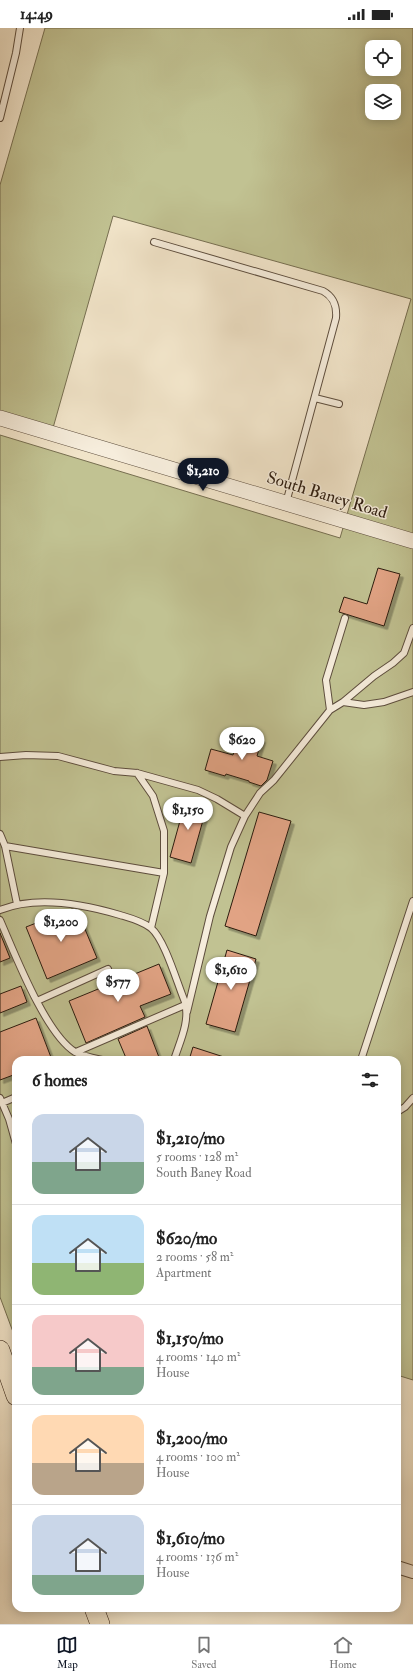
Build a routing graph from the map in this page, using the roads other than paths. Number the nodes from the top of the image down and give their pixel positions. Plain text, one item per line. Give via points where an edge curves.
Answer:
1 (20, 28) edge
2 (0, 118) edge
3 (154, 242) dead end
4 (315, 398) junction
5 (339, 404) dead end
6 (0, 418) edge
7 (286, 503) junction
8 (413, 541) edge
9 (345, 618) dead end
10 (413, 628) edge
11 (413, 692) edge
12 (343, 702) junction
13 (330, 710) junction
14 (0, 757) edge
15 (138, 773) junction
16 (245, 816) junction
17 (0, 834) edge
18 (5, 846) junction
19 (164, 873) junction
20 (413, 901) edge
21 (17, 904) junction
22 (0, 910) edge
23 (0, 920) edge
24 (151, 928) junction
25 (108, 969) dead end
26 (37, 1001) junction
27 (185, 1005) junction
28 (187, 1012) junction
29 (76, 1052) junction
30 (89, 1056) edge
31 (175, 1056) edge
32 (362, 1056) edge
33 (12, 1098) edge
34 (413, 1098) edge
35 (1, 1100) edge
36 (401, 1110) edge
37 (12, 1132) edge
38 (0, 1350) edge
39 (12, 1384) edge
40 (401, 1568) edge
41 (413, 1572) edge
42 (96, 1612) edge
43 (100, 1624) edge

1 - 2 lane
3 - 4 lane via 329,294 337,309 336,318
4 - 5 lane
4 - 7 lane
6 - 7 street, South Baney Road
7 - 8 street, South Baney Road
9 - 13 lane via 326,680
10 - 12 lane via 404,653
11 - 12 lane via 384,702 364,705
12 - 13 lane
13 - 16 lane via 274,780 260,793
14 - 15 lane via 58,756 114,771
15 - 16 lane via 198,790
15 - 19 lane via 153,796 164,831
16 - 28 lane via 231,847 212,909
17 - 18 lane
18 - 19 lane
18 - 21 lane
19 - 24 lane
20 - 32 lane
21 - 22 lane
21 - 24 lane via 68,904 113,913
23 - 26 lane
24 - 27 lane via 159,938
25 - 26 lane
26 - 29 lane via 53,1029 64,1043
27 - 28 lane
27 - 29 lane
28 - 31 lane
29 - 30 lane
33 - 35 lane
34 - 36 lane
35 - 37 lane
38 - 39 main road
40 - 41 street
42 - 43 main road

